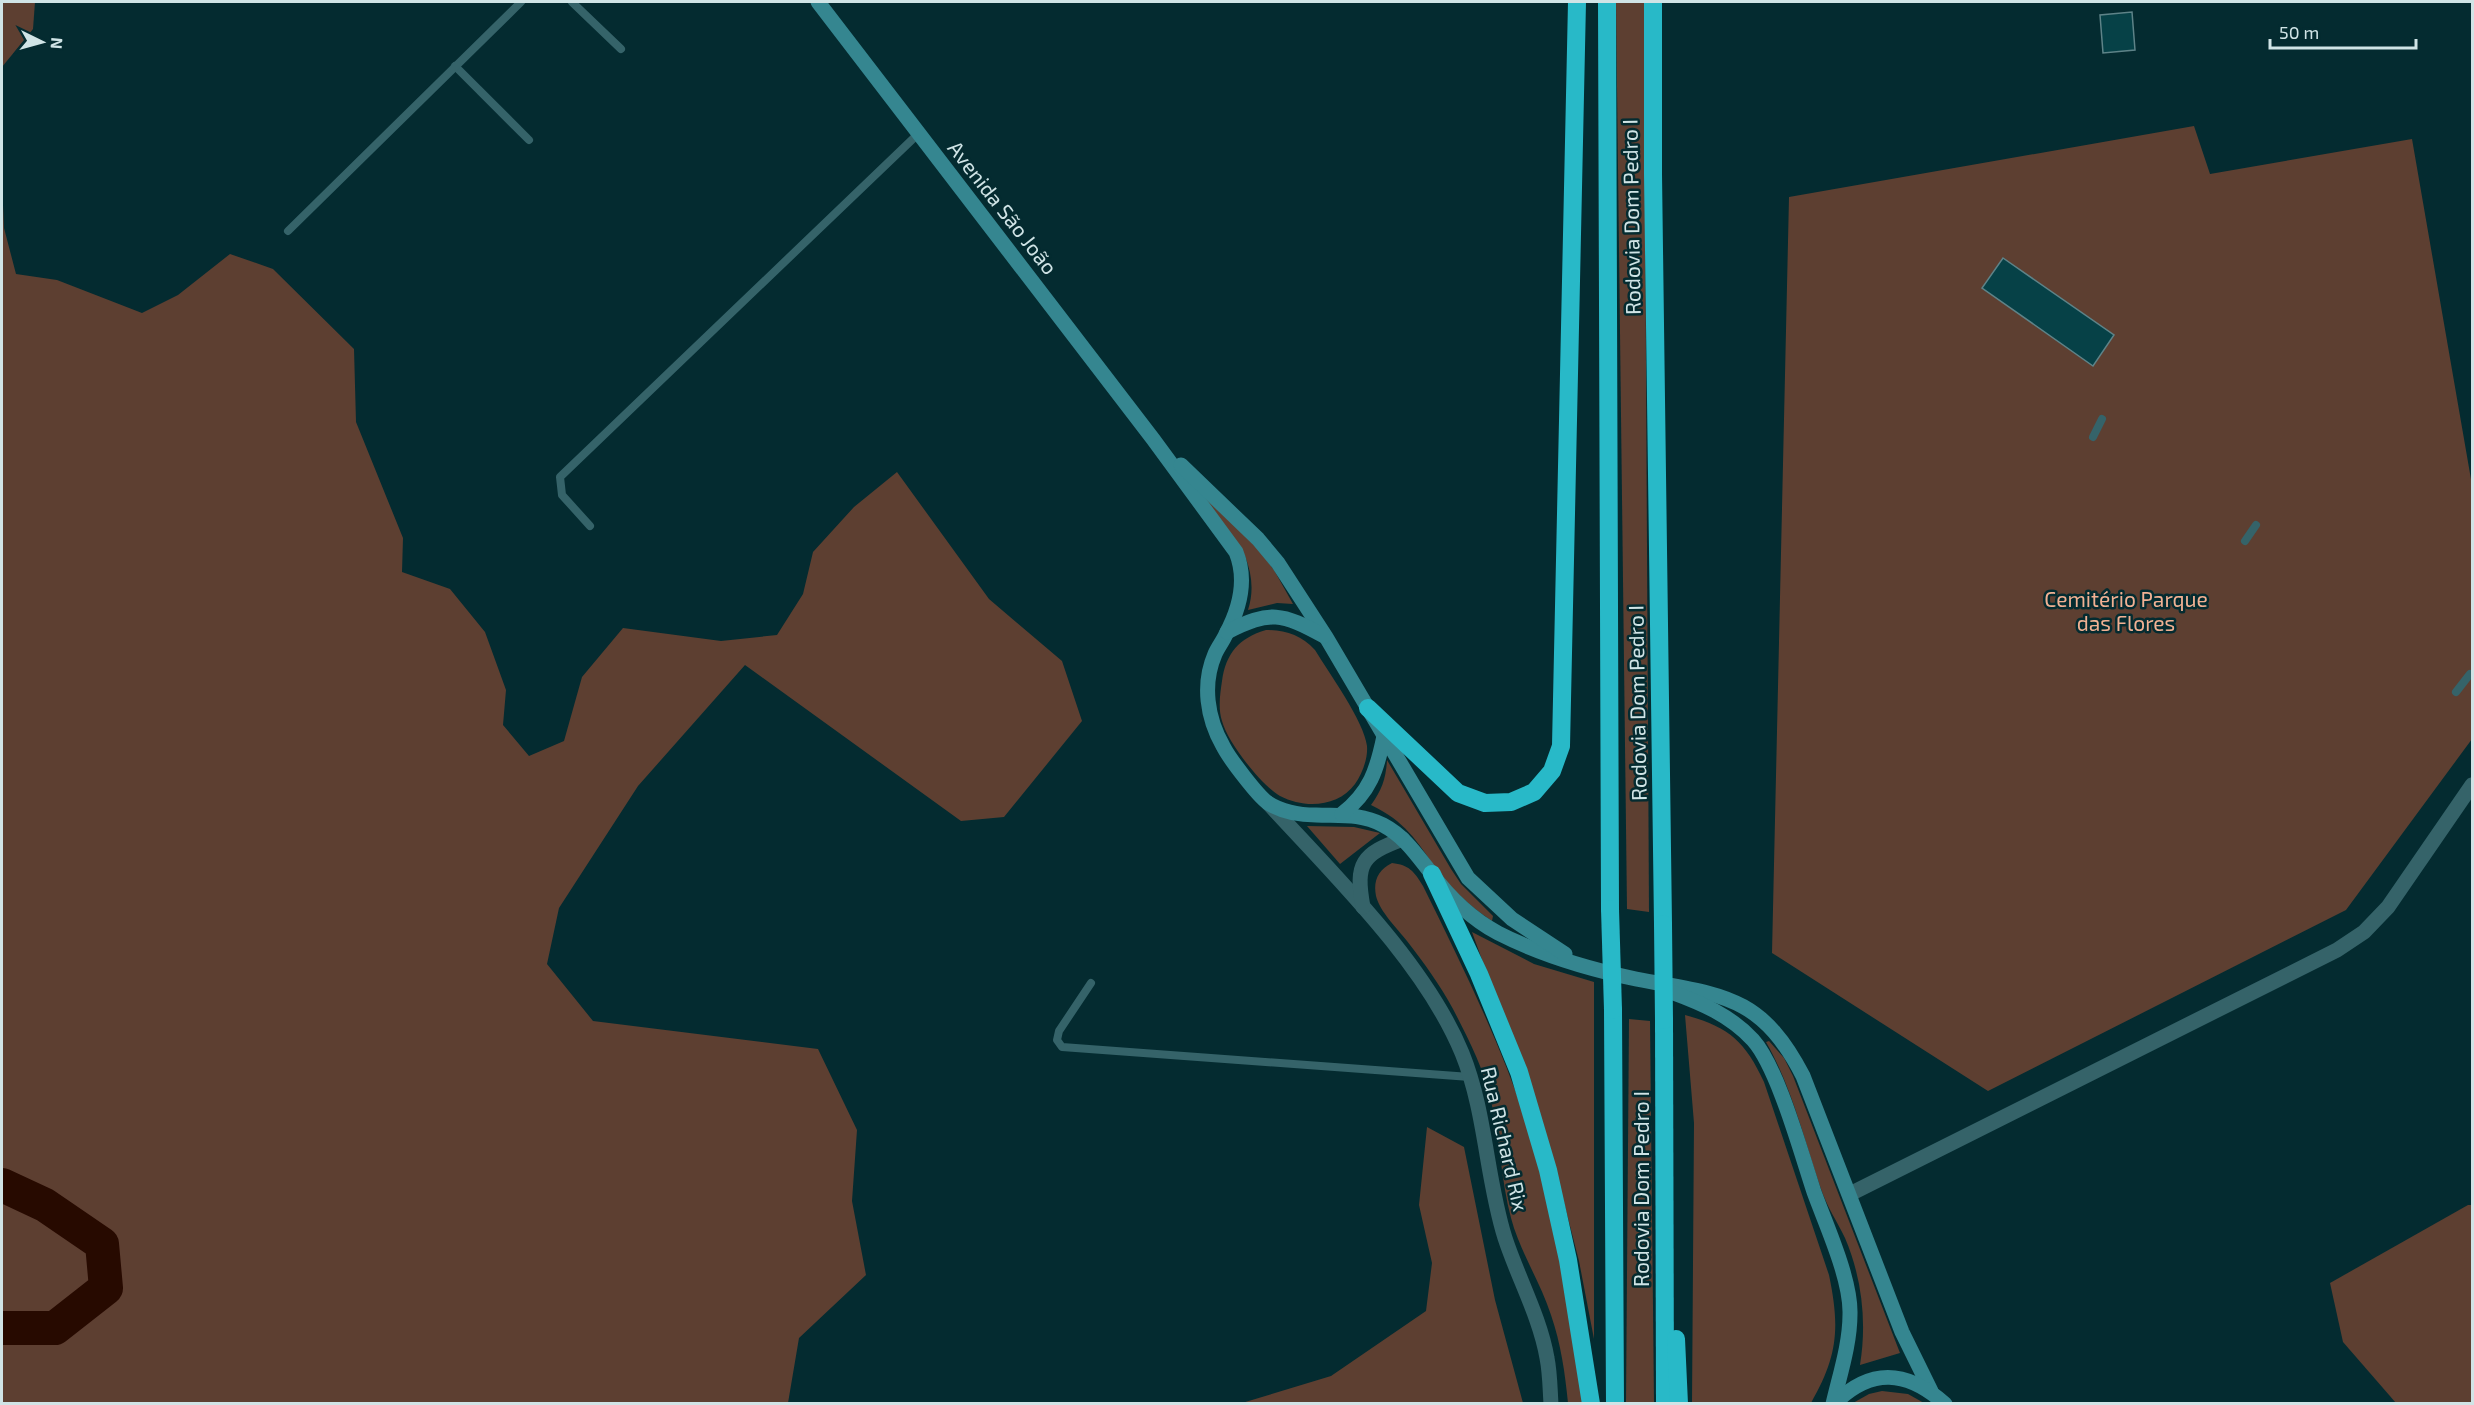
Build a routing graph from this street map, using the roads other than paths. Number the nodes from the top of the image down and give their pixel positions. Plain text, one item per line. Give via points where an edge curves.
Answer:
1 (521, 2) edge
2 (572, 2) edge
3 (818, 2) edge
4 (1577, 2) edge
5 (1607, 2) edge
6 (1653, 2) edge
7 (621, 49) dead end
8 (455, 66) junction
9 (918, 134) junction
10 (530, 140) dead end
11 (288, 231) dead end
12 (2102, 419) dead end
13 (2093, 437) dead end
14 (1154, 439) junction
15 (2256, 525) dead end
16 (590, 526) dead end
17 (2245, 541) dead end
18 (1227, 632) junction
19 (1326, 637) junction
20 (2470, 674) dead end
21 (2456, 692) dead end
22 (1368, 708) junction
23 (1384, 736) junction
24 (2472, 785) edge
25 (1268, 803) junction
26 (1342, 814) junction
27 (1403, 839) junction
28 (1432, 874) junction
29 (1363, 907) junction
30 (1586, 966) junction
31 (1634, 978) junction
32 (1091, 983) dead end
33 (1470, 1077) junction
34 (1664, 1121) junction
35 (1850, 1194) junction
36 (1931, 1391) junction
37 (1551, 1404) edge
38 (1591, 1404) edge
39 (1615, 1404) edge
40 (1665, 1404) edge
41 (1679, 1404) edge
42 (1833, 1404) edge
43 (1945, 1404) edge

1 - 8 lane
2 - 7 lane
3 - 9 main road, Avenida São João
4 - 22 highway via 1561,746 1552,771 1534,792 1511,802 1485,803 1458,793
5 - 39 highway, Rodovia Dom Pedro I, bridge
6 - 34 highway, Rodovia Dom Pedro I, bridge
8 - 10 lane
8 - 11 lane
9 - 14 main road, Avenida São João
9 - 16 lane via 560,477 562,495
12 - 13 lane
14 - 18 main road via 1236,552 1241,565 1240,597
14 - 19 main road via 1258,539
15 - 17 lane
18 - 19 main road via 1250,621 1281,616
18 - 25 main road via 1210,669 1211,717 1224,748
19 - 22 main road
20 - 21 lane
22 - 23 main road
23 - 26 main road via 1369,787
23 - 30 main road via 1468,878 1512,919
24 - 35 street via 2388,907 2364,932 2337,950
25 - 26 main road via 1296,814
25 - 29 street, Rua Richard Rix
26 - 27 main road via 1374,820
27 - 28 main road
27 - 29 street via 1376,850 1364,862 1358,880
28 - 30 main road via 1462,909 1489,928 1536,951
28 - 38 highway via 1479,974 1522,1083 1548,1170 1568,1260
29 - 33 street, Rua Richard Rix via 1433,998
30 - 31 main road
31 - 35 main road via 1709,992 1734,1000 1758,1015 1792,1054
31 - 42 main road via 1721,1013 1754,1041 1775,1078 1843,1274 1850,1312 1847,1349
32 - 33 lane via 1059,1031 1057,1040 1062,1047
33 - 37 street, Rua Richard Rix via 1505,1238 1547,1358
34 - 40 highway, Rodovia Dom Pedro I
34 - 41 highway
35 - 36 main road via 1902,1332
36 - 42 main road via 1911,1380 1890,1376 1868,1379 1848,1389
36 - 43 main road

